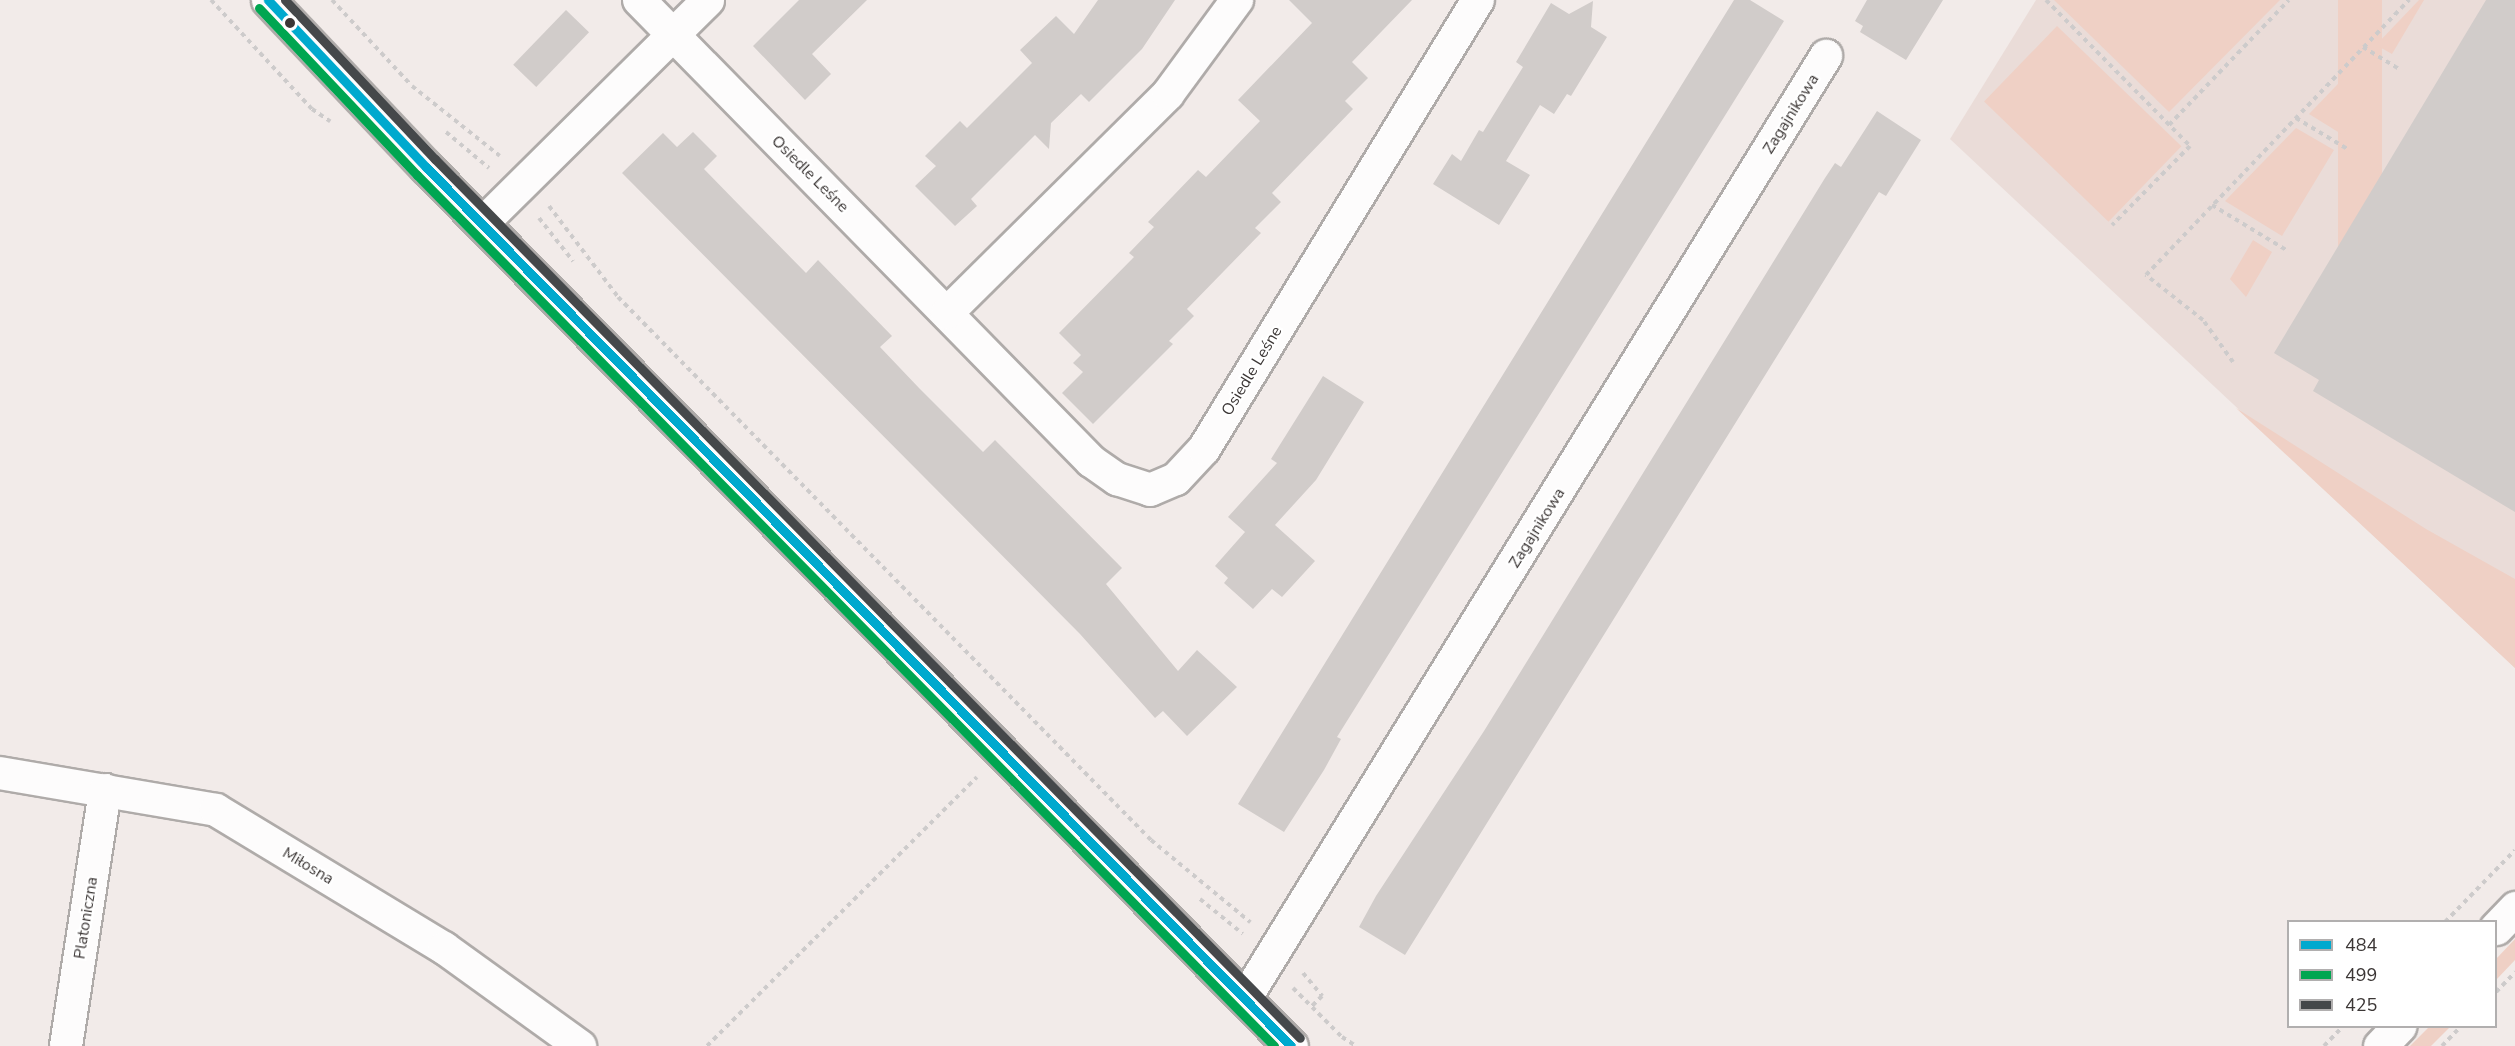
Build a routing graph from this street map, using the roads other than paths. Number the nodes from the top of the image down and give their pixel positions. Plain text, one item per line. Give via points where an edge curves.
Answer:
1 (268, 0) edge
2 (639, 0) edge
3 (708, 0) edge
4 (1237, 0) edge
5 (1478, 0) edge
6 (673, 34) junction
7 (1826, 56) dead end
8 (482, 224) junction
9 (947, 313) junction
10 (0, 773) edge
11 (105, 790) junction
12 (2515, 908) edge
13 (2497, 927) edge
14 (1245, 999) junction
15 (2397, 1028) edge
16 (66, 1046) edge
17 (580, 1046) edge
18 (1291, 1046) edge
19 (2380, 1046) edge

1 - 8 street
2 - 6 street, Osiedle Leśne
3 - 6 street
4 - 9 street via 1168,94
5 - 9 street, Osiedle Leśne via 1204,449 1176,479 1150,489 1118,480 1091,461
6 - 8 street
6 - 9 street, Osiedle Leśne
7 - 14 street, Zagajnikowa
8 - 14 street
10 - 11 street, Miłosna
11 - 16 street, Platoniczna
11 - 17 street, Miłosna via 216,810 444,948
12 - 13 street
14 - 18 street
15 - 19 street

